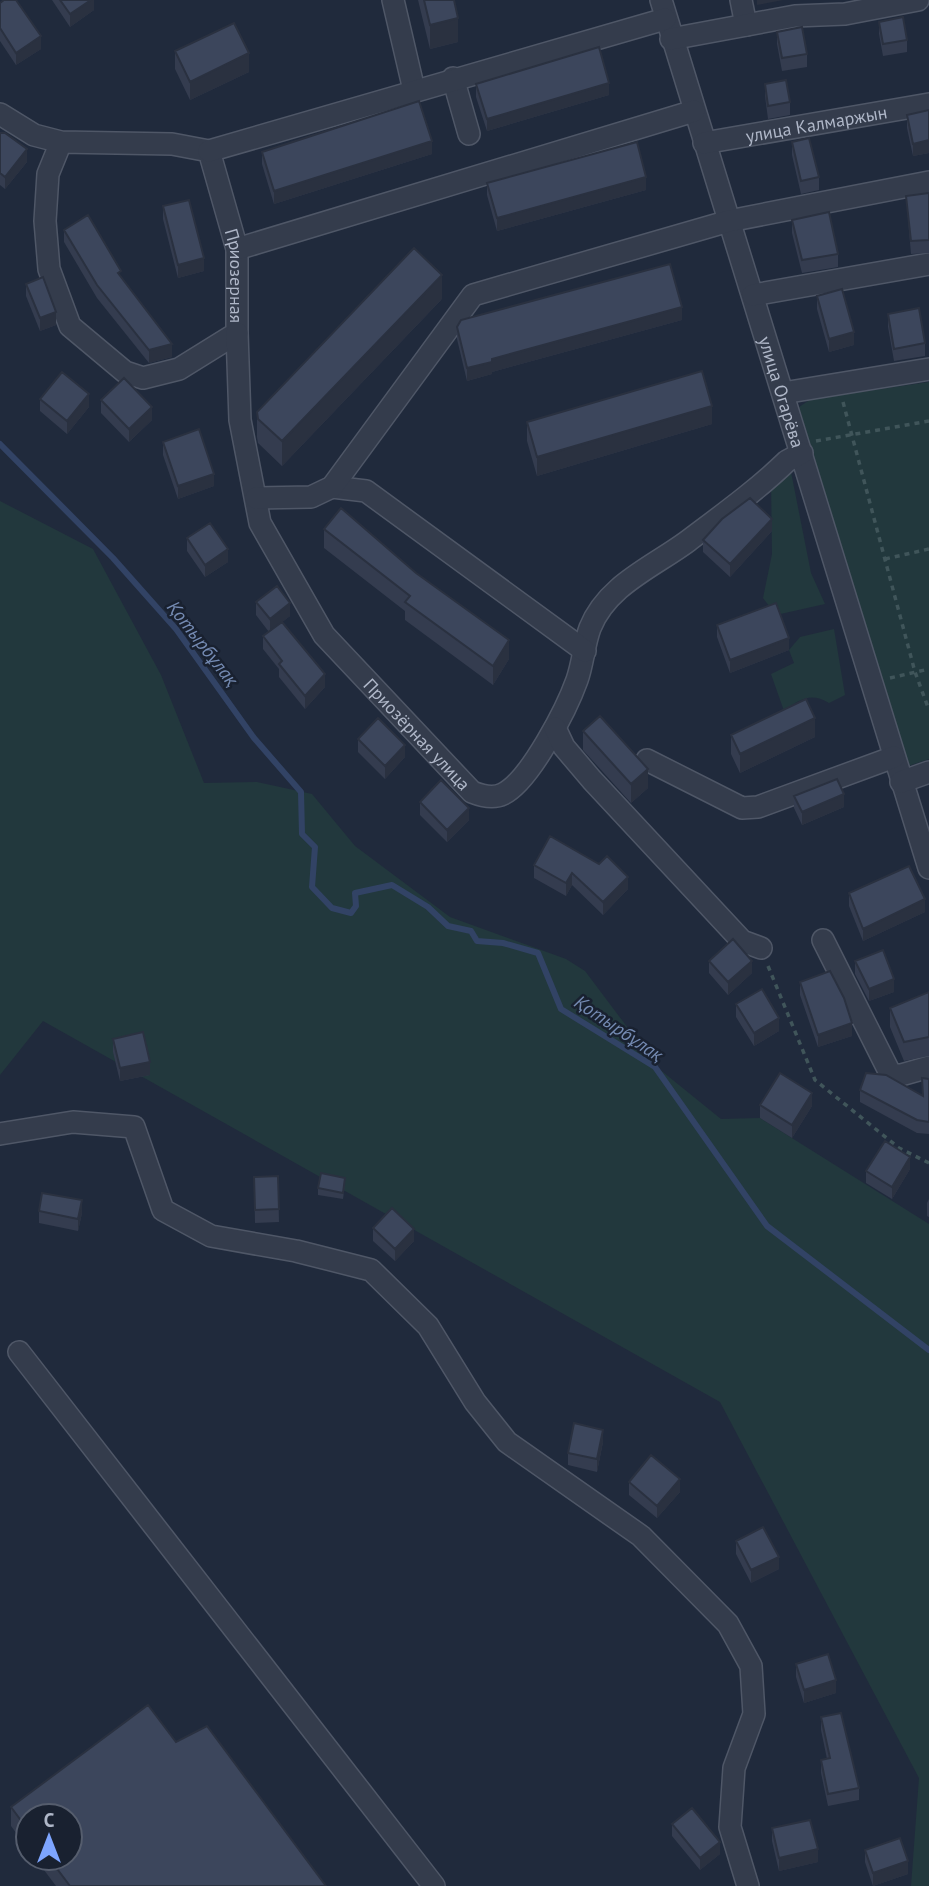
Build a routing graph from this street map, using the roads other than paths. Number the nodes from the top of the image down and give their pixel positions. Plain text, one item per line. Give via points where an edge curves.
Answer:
1 (393, 0) edge
2 (741, 0) edge
3 (918, 0) edge
4 (666, 19) edge
5 (746, 25) junction
6 (453, 78) junction
7 (414, 90) junction
8 (929, 104) edge
9 (694, 111) junction
10 (0, 114) edge
11 (469, 134) dead end
12 (61, 142) junction
13 (704, 143) junction
14 (209, 151) junction
15 (929, 183) edge
16 (729, 221) junction
17 (237, 249) junction
18 (929, 264) edge
19 (753, 295) junction
20 (237, 333) junction
21 (929, 369) edge
22 (783, 393) junction
23 (808, 447) junction
24 (332, 487) junction
25 (256, 498) junction
26 (585, 651) junction
27 (555, 728) junction
28 (894, 757) junction
29 (647, 760) dead end
30 (929, 772) edge
31 (901, 782) junction
32 (929, 868) edge
33 (823, 940) dead end
34 (761, 948) road end
35 (929, 1067) edge
36 (0, 1134) edge
37 (19, 1352) dead end
38 (434, 1886) edge
39 (748, 1886) edge

1 - 7 street
2 - 5 street
3 - 5 street
4 - 5 street
4 - 6 street
4 - 9 street, улица Огарёва
6 - 7 street
6 - 11 street
7 - 14 street
8 - 13 street, улица Калмаржын
9 - 13 street, улица Огарёва
9 - 17 street
10 - 12 street via 34,135
12 - 14 street via 172,144
12 - 20 street, Приозерная via 48,174 45,221 49,269 71,326 125,372 144,378 179,369
13 - 16 street, улица Огарёва
14 - 17 street, Приозерная
15 - 16 street
16 - 19 street, улица Огарёва
16 - 24 street via 473,295
17 - 20 street, Приозерная
18 - 19 street
19 - 22 street, улица Огарёва
20 - 25 street, Приозёрная улица via 240,420
21 - 22 street
22 - 23 street, улица Огарёва
23 - 26 street, Приозёрная улица via 614,593 590,628
23 - 28 street, улица Огарёва
24 - 25 street via 311,497
24 - 26 street via 366,491
25 - 27 street, Приозёрная улица via 260,523 324,635 472,792 484,797 501,795 517,785
26 - 27 street, Приозёрная улица
27 - 34 street via 564,747 592,780 741,941
28 - 29 street via 758,807 742,808
28 - 31 street, улица Огарёва
30 - 31 street
31 - 32 street, улица Огарёва
33 - 35 street via 891,1074 901,1076
36 - 39 street via 73,1122 134,1127 163,1210 211,1236 370,1270 428,1326 475,1402 507,1442 641,1536 728,1624 751,1666 754,1714 734,1768 730,1827
37 - 38 street

